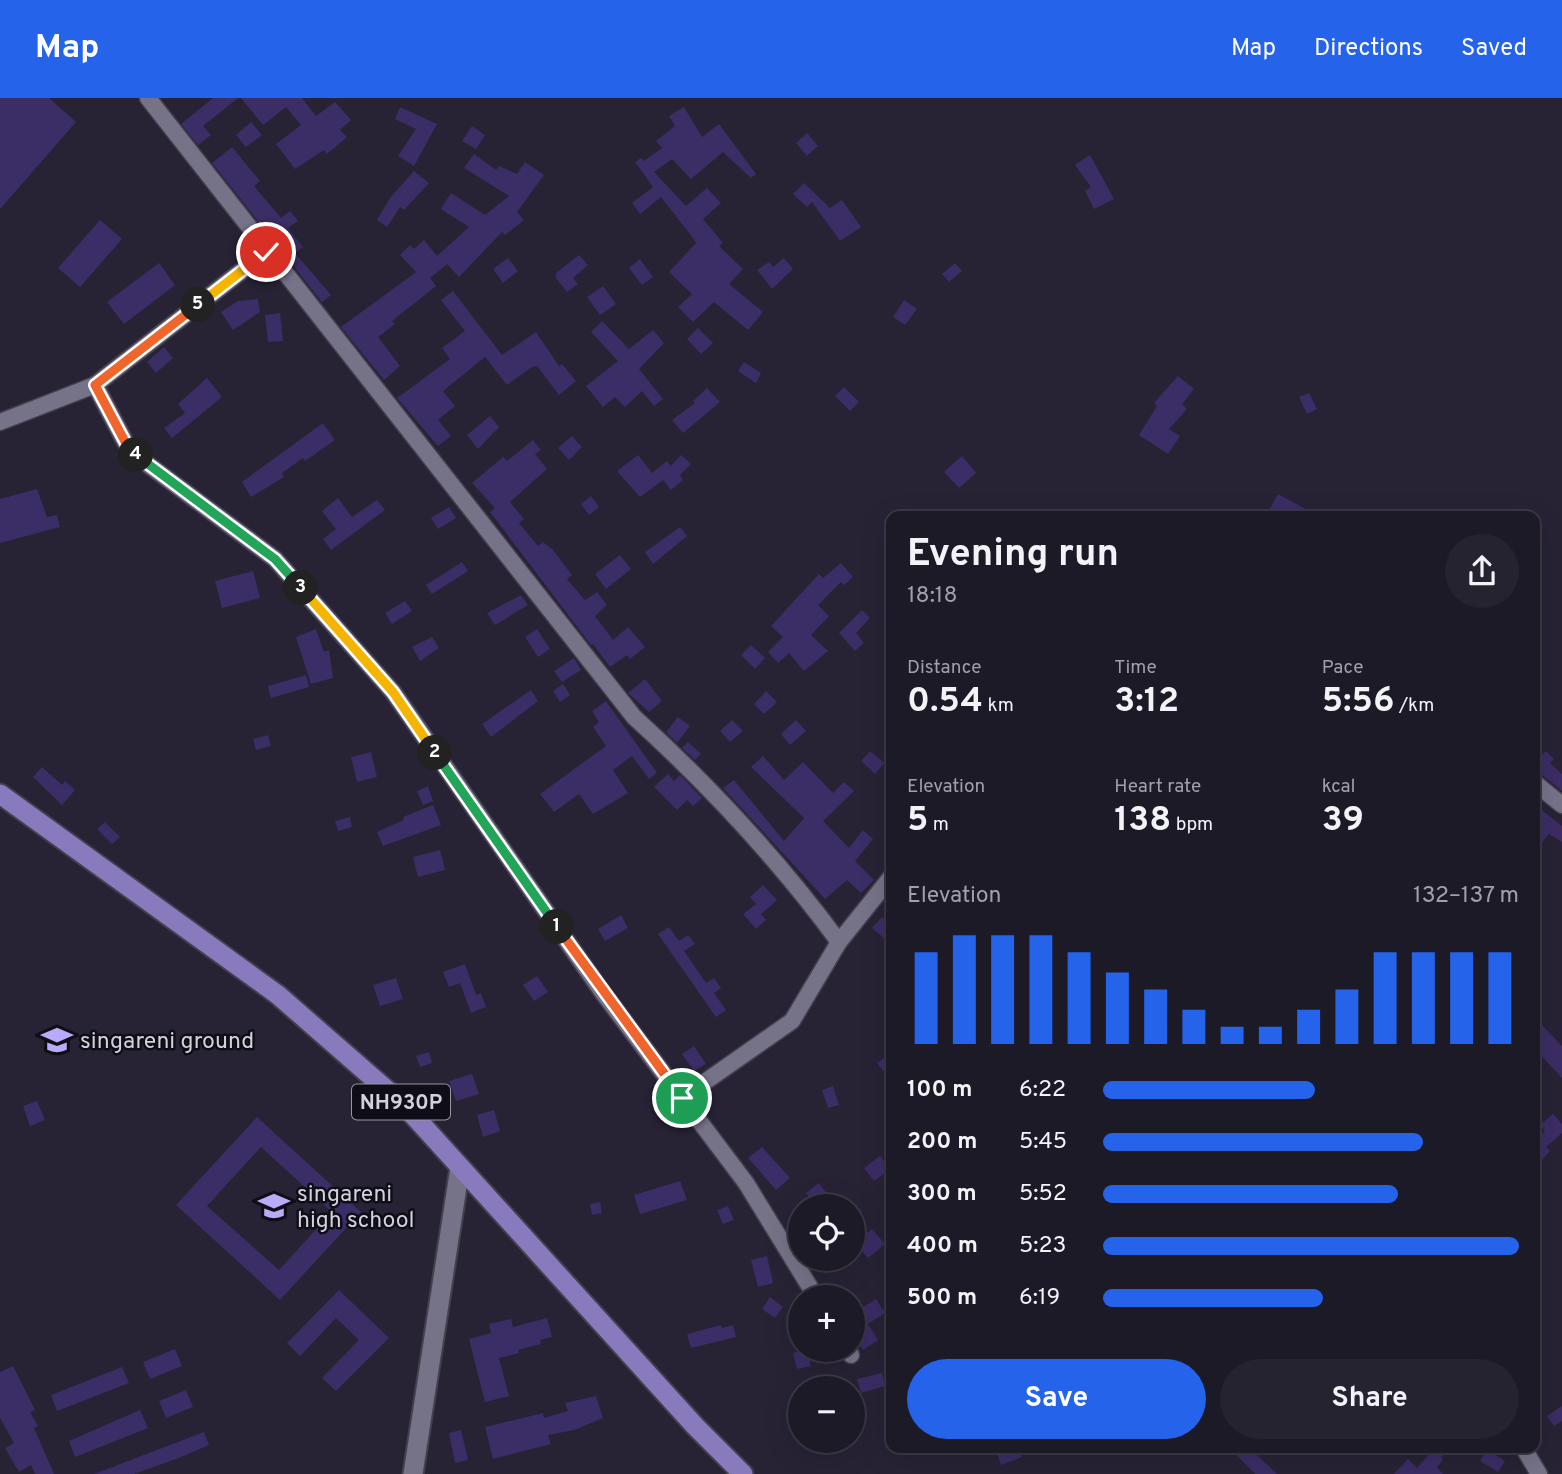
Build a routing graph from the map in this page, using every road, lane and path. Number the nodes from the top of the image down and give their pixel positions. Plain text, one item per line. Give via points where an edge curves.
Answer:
1 (148, 98) edge
2 (266, 252) junction
3 (95, 385) junction
4 (0, 422) edge
5 (1540, 787) edge
6 (0, 794) edge
7 (1562, 805) edge
8 (886, 883) edge
9 (839, 942) junction
10 (682, 1098) junction
11 (460, 1167) junction
12 (809, 1285) edge
13 (1527, 1453) edge
14 (413, 1474) edge
15 (743, 1474) edge
16 (1539, 1474) edge

1 - 2 street
2 - 3 street
2 - 9 street via 497,538 634,717 707,783 798,887
3 - 4 street
3 - 10 street via 130,451 275,559 393,692
5 - 7 street
6 - 11 highway, NH930P via 278,995 404,1105
8 - 9 street
9 - 10 street via 792,1021
10 - 12 street via 746,1183
11 - 14 street
11 - 15 highway, NH930P
13 - 16 street

